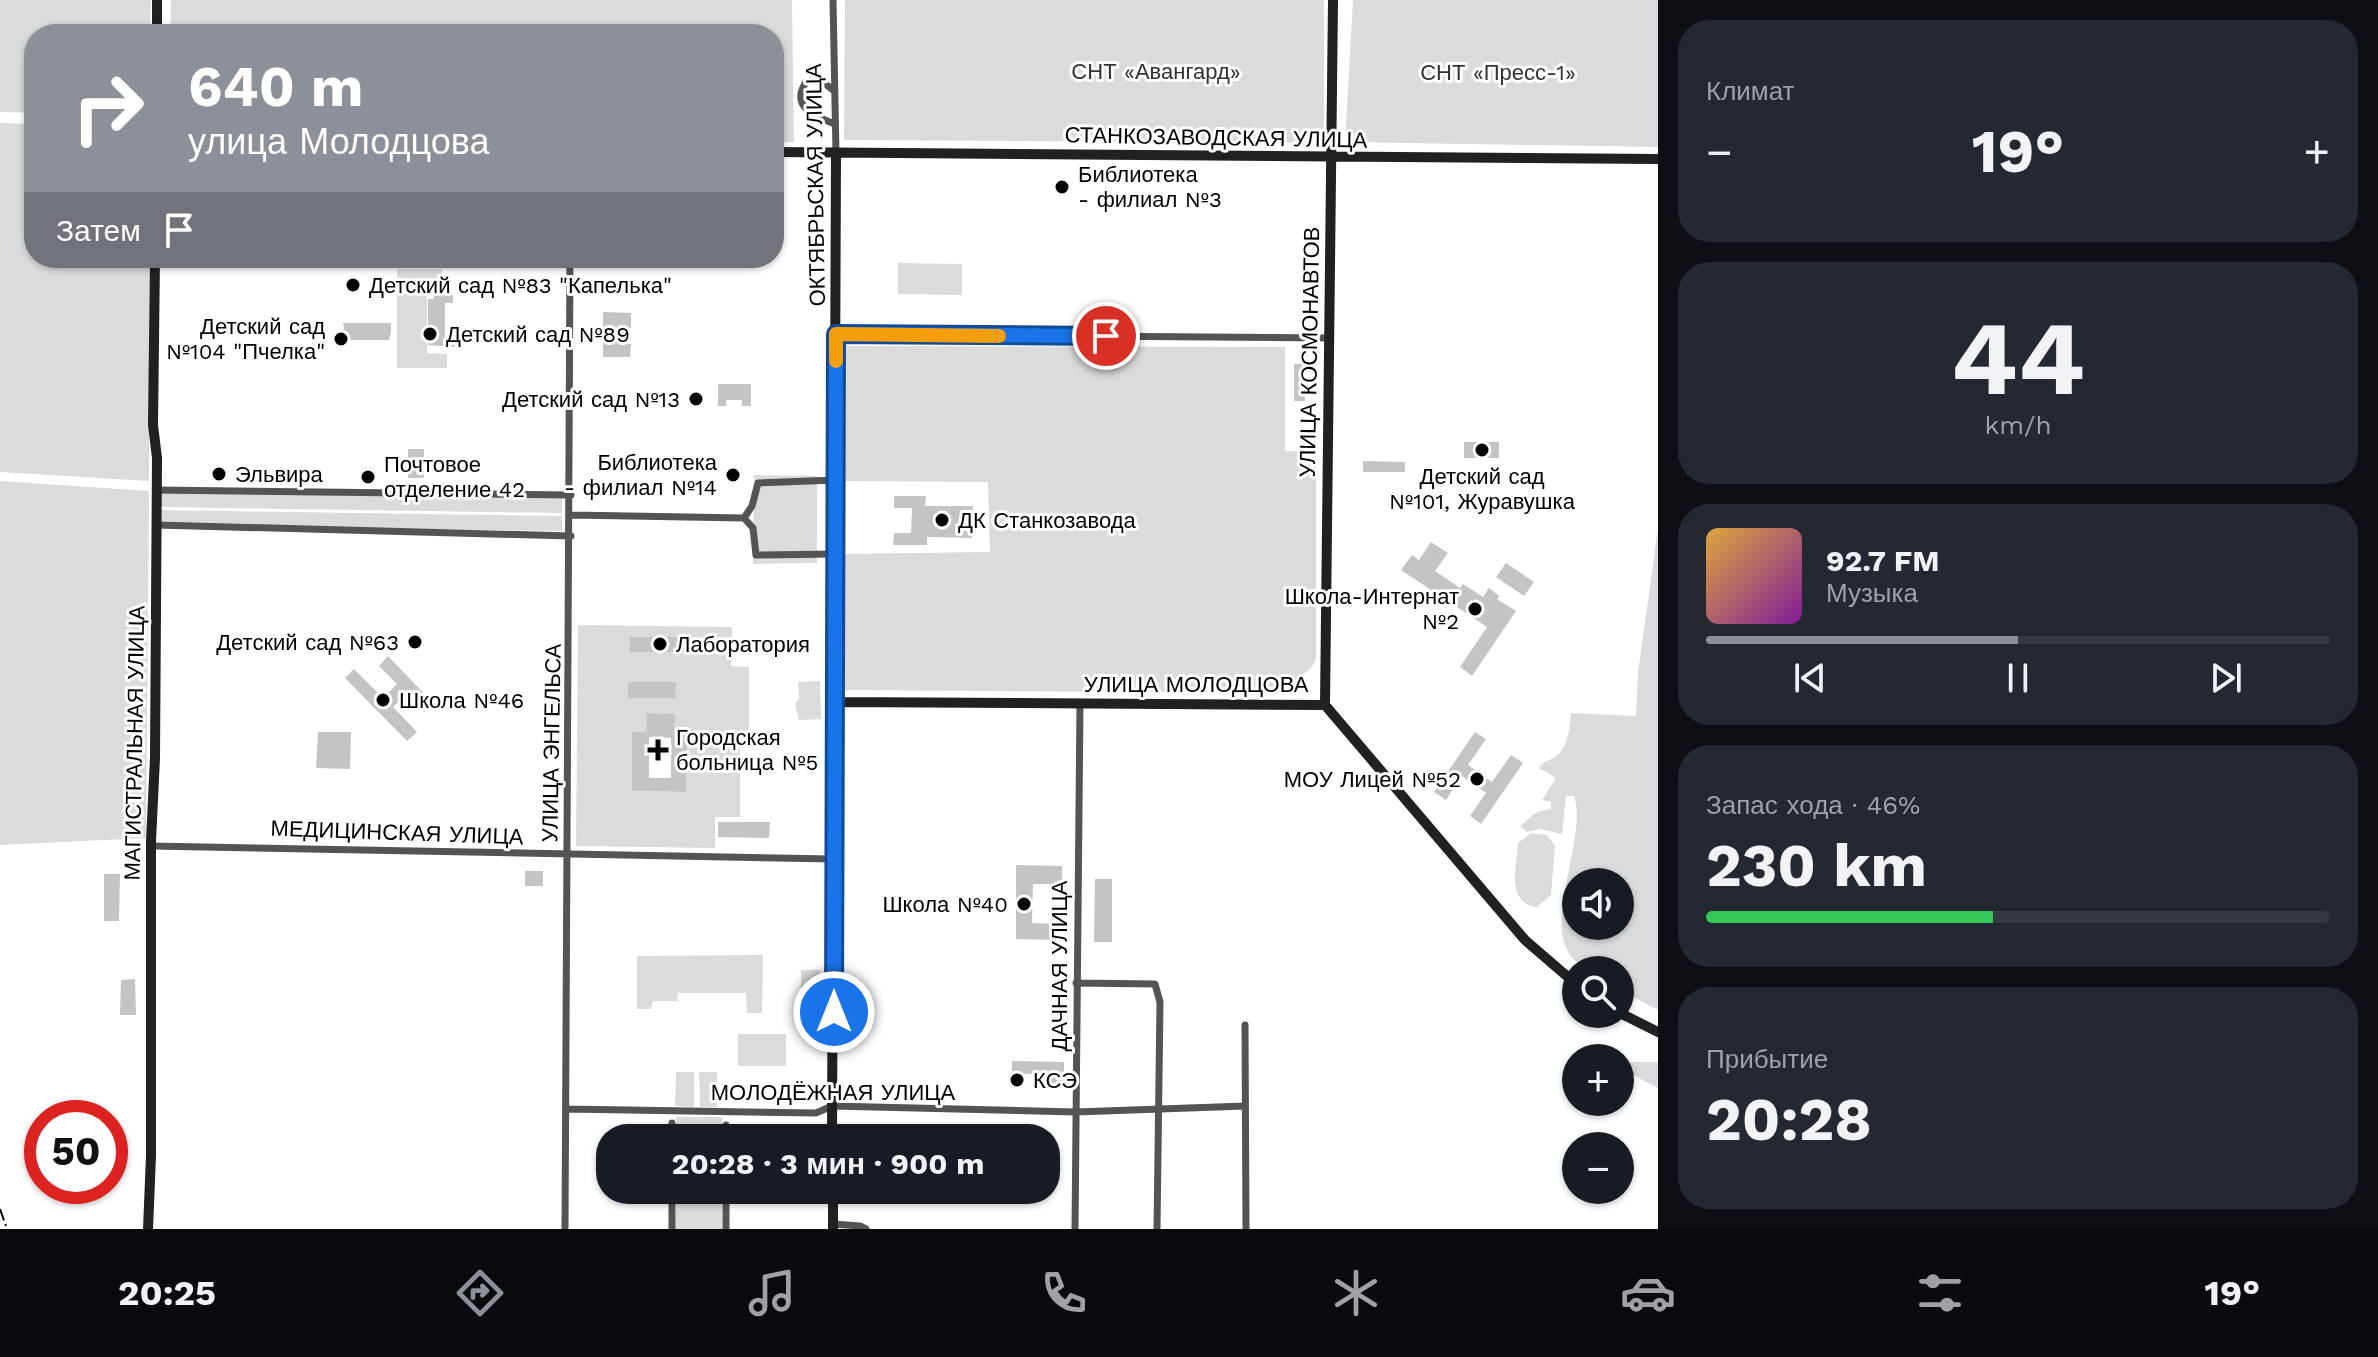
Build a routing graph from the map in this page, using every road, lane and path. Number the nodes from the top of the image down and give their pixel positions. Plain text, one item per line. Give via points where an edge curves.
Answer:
1 (157, 0) edge
2 (833, 0) edge
3 (1333, 0) edge
4 (157, 24) edge
5 (833, 90) junction
6 (835, 124) junction
7 (784, 152) edge
8 (836, 153) junction
9 (1332, 155) junction
10 (1658, 159) edge
11 (155, 268) edge
12 (570, 268) edge
13 (836, 334) junction
14 (1331, 338) junction
15 (836, 480) junction
16 (156, 490) junction
17 (571, 495) junction
18 (571, 515) junction
19 (744, 518) junction
20 (156, 525) junction
21 (571, 536) junction
22 (835, 554) junction
23 (834, 702) junction
24 (1080, 704) junction
25 (1325, 705) junction
26 (151, 846) junction
27 (568, 854) junction
28 (833, 859) junction
29 (1562, 972) edge
30 (1076, 983) junction
31 (1634, 1020) edge
32 (1245, 1025) dead end
33 (1658, 1032) edge
34 (832, 1106) junction
35 (1245, 1106) junction
36 (566, 1109) junction
37 (1159, 1109) junction
38 (1076, 1112) junction
39 (832, 1124) edge
40 (672, 1204) edge
41 (726, 1204) edge
42 (833, 1204) edge
43 (833, 1227) edge
44 (148, 1229) edge
45 (565, 1229) edge
46 (672, 1229) edge
47 (726, 1229) edge
48 (866, 1229) edge
49 (1075, 1229) edge
50 (1157, 1229) edge
51 (1246, 1229) edge

1 - 4 street
2 - 5 street, ОКТЯБРЬСКАЯ УЛИЦА
3 - 9 street, УЛИЦА КОСМОНАВТОВ
5 - 6 street, ОКТЯБРЬСКАЯ УЛИЦА
5 - 6 street via 819,79 806,82 800,92 810,115
6 - 8 street, ОКТЯБРЬСКАЯ УЛИЦА
7 - 8 street, СТАНКОЗАВОДСКАЯ УЛИЦА
8 - 9 street, СТАНКОЗАВОДСКАЯ УЛИЦА
8 - 13 street, ОКТЯБРЬСКАЯ УЛИЦА
9 - 10 street, СТАНКОЗАВОДСКАЯ УЛИЦА
9 - 14 street, УЛИЦА КОСМОНАВТОВ
11 - 16 street, МАГИСТРАЛЬНАЯ УЛИЦА
12 - 17 street, УЛИЦА ЭНГЕЛЬСА
13 - 14 street
13 - 15 street, ОКТЯБРЬСКАЯ УЛИЦА
14 - 25 street, УЛИЦА КОСМОНАВТОВ
15 - 19 street via 758,483
15 - 22 street, ОКТЯБРЬСКАЯ УЛИЦА
16 - 17 street
16 - 20 street, МАГИСТРАЛЬНАЯ УЛИЦА
17 - 18 street, УЛИЦА ЭНГЕЛЬСА
18 - 19 street
18 - 21 street, УЛИЦА ЭНГЕЛЬСА
19 - 22 street via 753,528 756,555
20 - 21 street
20 - 26 street, МАГИСТРАЛЬНАЯ УЛИЦА
21 - 27 street, УЛИЦА ЭНГЕЛЬСА
22 - 23 street, ОКТЯБРЬСКАЯ УЛИЦА
23 - 24 street, УЛИЦА МОЛОДЦОВА
23 - 28 street, ОКТЯБРЬСКАЯ УЛИЦА
24 - 25 street, УЛИЦА МОЛОДЦОВА
24 - 30 street, ДАЧНАЯ УЛИЦА
25 - 29 street, УЛИЦА МОЛОДЦОВА via 1525,940
26 - 27 street, МЕДИЦИНСКАЯ УЛИЦА
26 - 44 street, МАГИСТРАЛЬНАЯ УЛИЦА
27 - 28 street, МЕДИЦИНСКАЯ УЛИЦА
27 - 36 street, УЛИЦА ЭНГЕЛЬСА
28 - 34 street, ОКТЯБРЬСКАЯ УЛИЦА
30 - 37 street via 1155,984 1160,1002
30 - 38 street, ДАЧНАЯ УЛИЦА
31 - 33 street
32 - 35 street
34 - 36 street, МОЛОДЁЖНАЯ УЛИЦА via 816,1113
34 - 38 street, МОЛОДЁЖНАЯ УЛИЦА
34 - 39 street, ОКТЯБРЬСКАЯ УЛИЦА
35 - 37 street, МОЛОДЁЖНАЯ УЛИЦА
35 - 51 street
36 - 45 street, УЛИЦА ЭНГЕЛЬСА
37 - 38 street, МОЛОДЁЖНАЯ УЛИЦА
37 - 50 street
38 - 49 street, ДАЧНАЯ УЛИЦА
40 - 46 street
41 - 47 street
42 - 43 street
43 - 48 street

